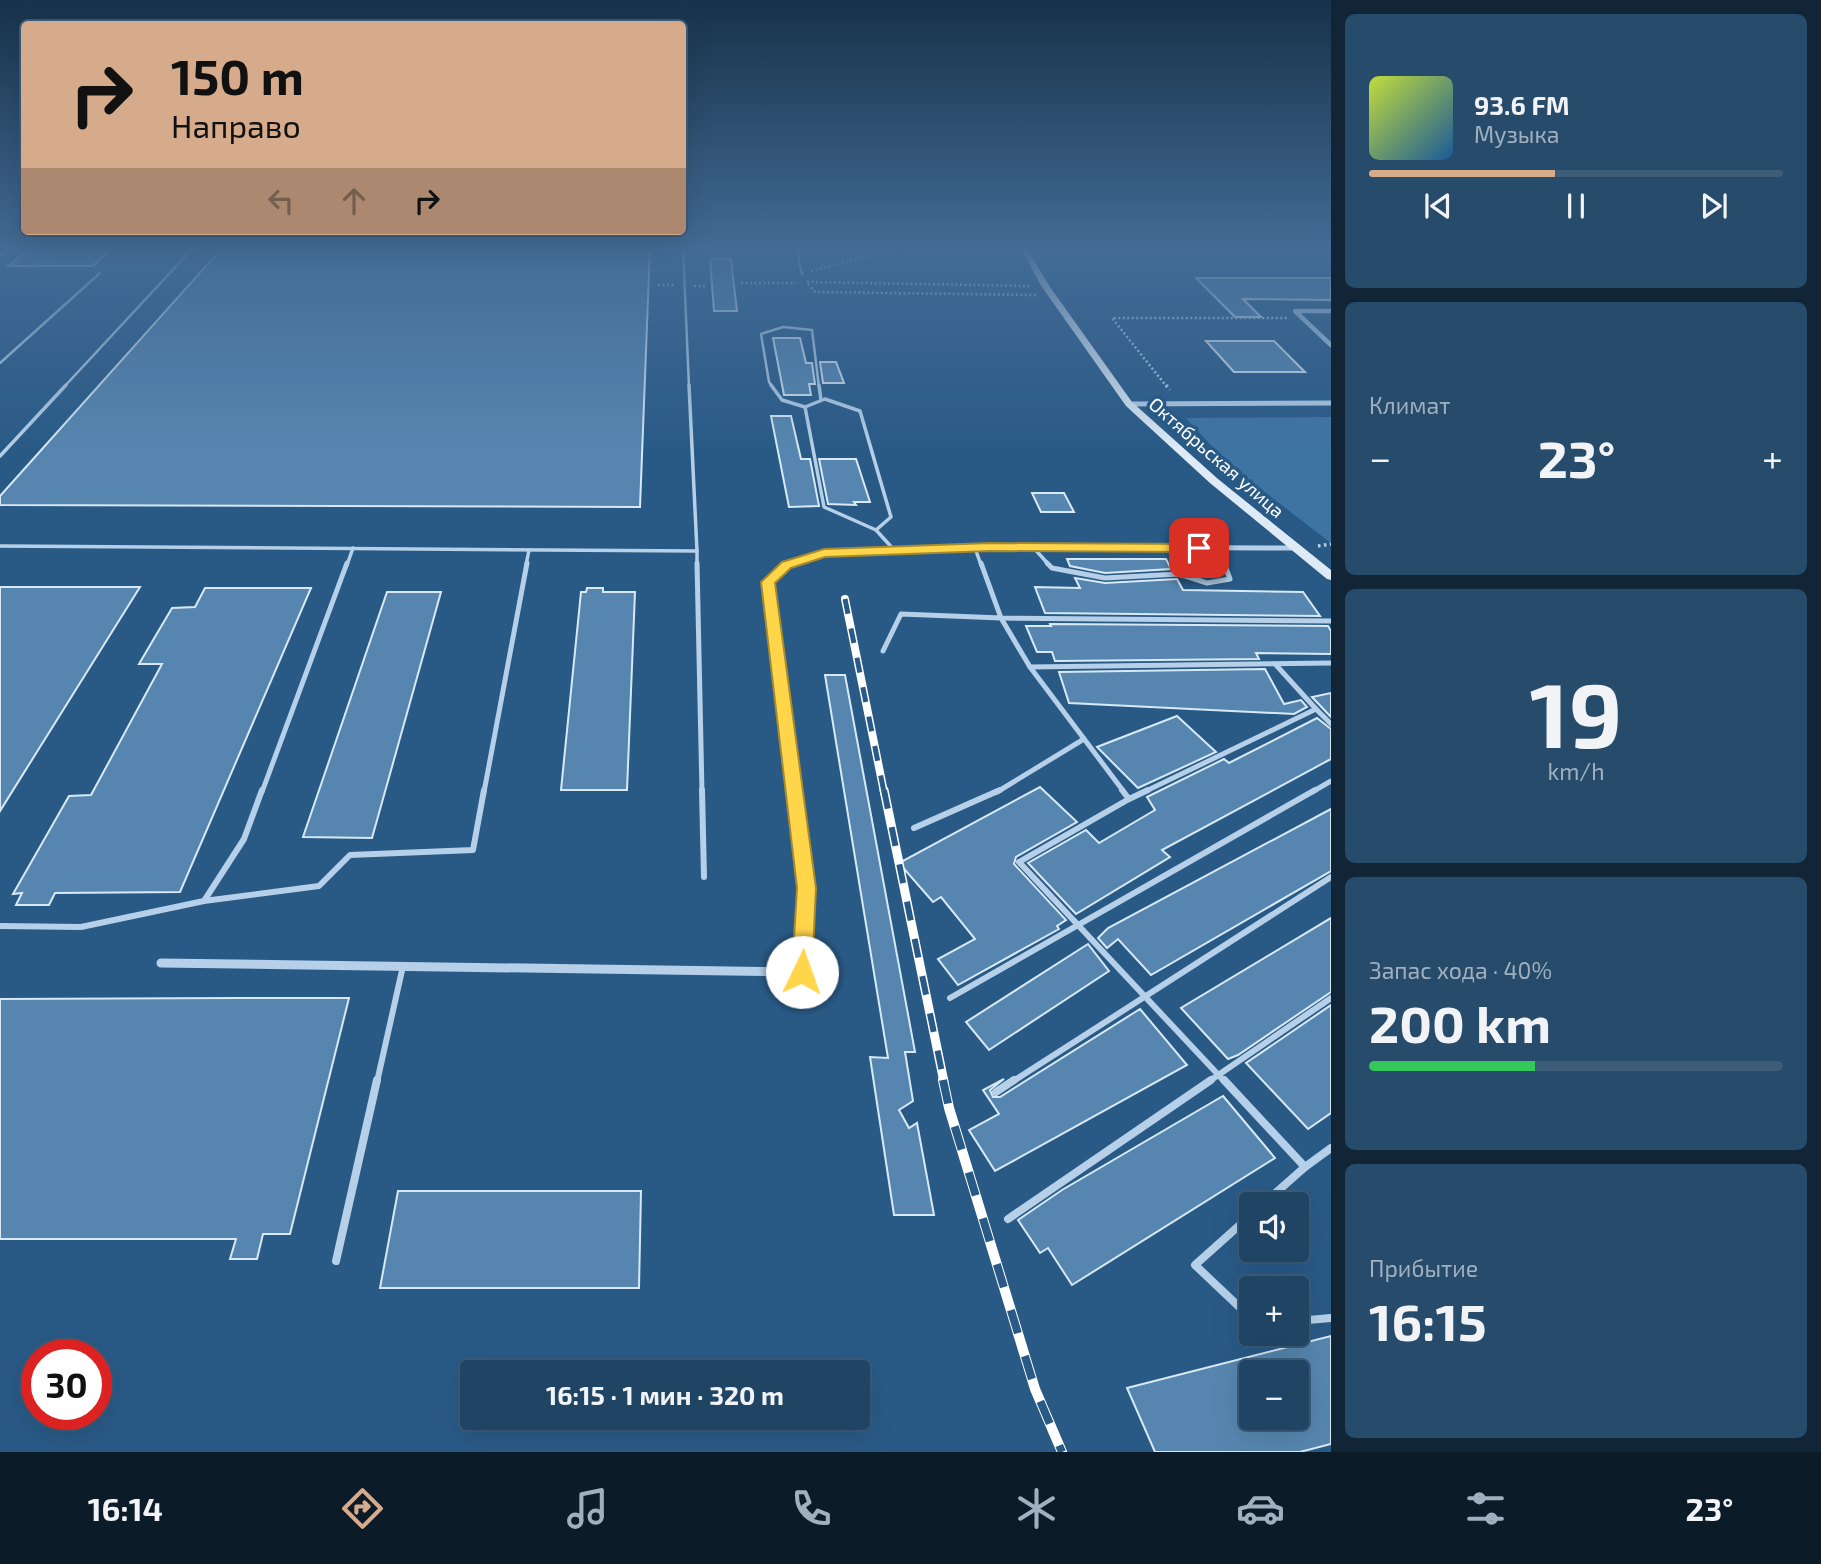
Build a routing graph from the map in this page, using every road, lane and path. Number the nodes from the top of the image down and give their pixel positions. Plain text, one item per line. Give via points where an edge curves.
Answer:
1 (54, 315) edge
2 (131, 315) edge
3 (686, 315) edge
4 (1066, 315) edge
5 (1300, 316) joint
6 (1331, 345) edge
7 (0, 363) edge
8 (821, 400) junction
9 (1179, 402) junction
10 (1331, 402) edge
11 (1129, 404) junction
12 (805, 407) junction
13 (0, 456) edge
14 (876, 530) junction
15 (0, 546) edge
16 (1033, 547) junction
17 (353, 548) junction
18 (975, 548) junction
19 (1199, 548) junction
20 (1219, 548) junction
21 (1297, 548) junction
22 (529, 550) junction
23 (696, 551) junction
24 (895, 551) junction
25 (1179, 574) junction
26 (1331, 576) edge
27 (1001, 618) junction
28 (1331, 621) edge
29 (883, 651) dead end
30 (1331, 663) edge
31 (1276, 665) junction
32 (1030, 667) junction
33 (1316, 709) junction
34 (1331, 724) edge
35 (1084, 738) junction
36 (1331, 781) edge
37 (1129, 799) junction
38 (914, 828) dead end
39 (704, 877) dead end
40 (1331, 877) edge
41 (204, 901) junction
42 (0, 926) edge
43 (1079, 927) junction
44 (161, 962) dead end
45 (403, 966) junction
46 (950, 998) dead end
47 (1146, 998) junction
48 (1331, 998) edge
49 (1218, 1074) junction
50 (996, 1092) dead end
51 (1331, 1148) edge
52 (1305, 1167) junction
53 (1277, 1192) edge
54 (1008, 1219) dead end
55 (1239, 1226) edge
56 (336, 1261) dead end
57 (1239, 1307) edge
58 (1331, 1318) edge
59 (1309, 1320) edge

1 - 7 lane
2 - 13 lane
3 - 23 lane
4 - 11 main road, Октябрьская улица
5 - 6 street
5 - 9 path via 1112,318
8 - 12 lane
8 - 12 lane via 812,330 783,327 761,334 769,383 782,400
8 - 14 lane via 834,399 860,411 891,517
9 - 10 street
9 - 11 street
11 - 21 main road, Октябрьская улица
12 - 14 lane via 824,507
14 - 24 lane
15 - 17 lane
16 - 18 street
16 - 19 street
16 - 25 lane via 1052,568 1105,578
17 - 22 lane
17 - 41 lane via 244,839
18 - 24 street
18 - 27 lane
19 - 20 street
19 - 25 lane via 1198,559
20 - 21 street
20 - 25 lane via 1230,579 1207,583
21 - 26 main road, Октябрьская улица
22 - 23 lane
22 - 41 lane via 473,850 350,855 319,886
23 - 39 lane
24 - 45 street via 824,553 786,565 768,582 806,888 802,972
27 - 28 lane
27 - 29 lane via 901,614
27 - 32 lane
30 - 31 lane
31 - 32 lane
31 - 33 lane
32 - 35 lane
33 - 34 lane
33 - 37 lane
35 - 37 lane
35 - 38 lane via 987,797
36 - 43 lane
37 - 43 lane via 1019,862
40 - 47 lane
41 - 42 lane via 81,927
43 - 46 lane
43 - 47 lane
44 - 45 street
45 - 56 lane
47 - 49 lane
47 - 50 lane
48 - 49 lane
49 - 52 lane
49 - 54 lane
51 - 52 lane
52 - 53 lane
55 - 57 lane via 1195,1265
58 - 59 lane

